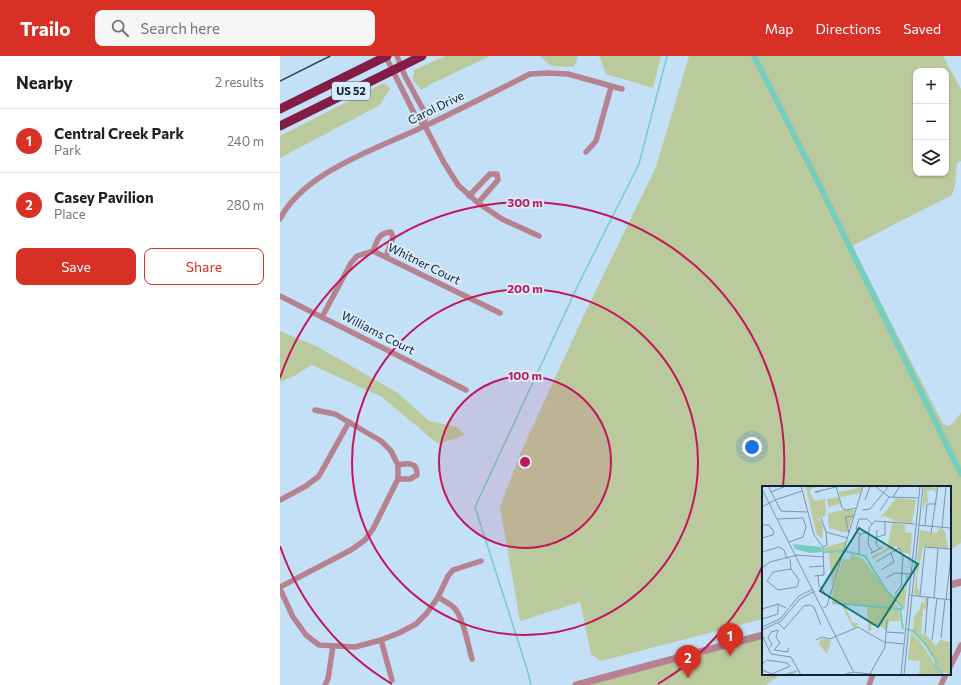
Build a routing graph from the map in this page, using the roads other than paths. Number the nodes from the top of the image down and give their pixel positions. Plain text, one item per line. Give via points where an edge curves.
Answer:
1 (387, 56) edge
2 (397, 56) edge
3 (422, 56) edge
4 (401, 66) junction
5 (392, 71) junction
6 (611, 87) junction
7 (622, 89) dead end
8 (280, 109) edge
9 (280, 126) edge
10 (425, 126) junction
11 (586, 152) dead end
12 (469, 196) junction
13 (478, 203) junction
14 (280, 219) edge
15 (539, 236) dead end
16 (373, 251) junction
17 (386, 257) junction
18 (280, 296) edge
19 (500, 313) dead end
20 (322, 317) junction
21 (466, 390) dead end
22 (315, 410) dead end
23 (348, 422) junction
24 (398, 465) junction
25 (398, 479) junction
26 (280, 500) edge
27 (481, 561) dead end
28 (961, 582) edge
29 (951, 585) edge
30 (280, 588) edge
31 (438, 597) junction
32 (762, 635) edge
33 (381, 640) junction
34 (961, 645) edge
35 (333, 646) junction
36 (472, 659) dead end
37 (951, 665) edge
38 (873, 675) edge
39 (946, 675) edge
40 (392, 680) dead end
41 (325, 685) edge
42 (576, 685) edge
43 (869, 685) edge
44 (941, 685) edge

1 - 5 street
1 - 8 highway, US 52
2 - 4 street
3 - 4 highway, US 52
4 - 5 highway, US 52
4 - 10 street via 424,113
5 - 9 highway, US 52
5 - 10 street via 416,117
6 - 7 street, Carol Drive
6 - 10 street, Carol Drive via 568,74 530,74
6 - 11 street via 596,141
10 - 12 street via 443,162 458,185
10 - 14 street, Carol Drive via 351,160 310,184 286,208
12 - 13 street
12 - 13 street via 490,174 497,174 498,180
13 - 15 street via 502,219
16 - 17 street, Whitner Court
16 - 17 street via 379,236 384,232 391,232 393,237
16 - 20 street, Whitner Court via 357,256 351,263
17 - 19 street, Whitner Court
18 - 20 street, Williams Court
20 - 21 street, Williams Court
22 - 23 street via 335,414
23 - 24 street via 381,441 391,451
23 - 26 street via 319,476
24 - 25 street
24 - 25 street via 410,463 415,466 417,475 410,479
25 - 30 street via 365,540
27 - 31 street via 453,570
28 - 29 street
30 - 35 street via 293,617 306,635 319,645
31 - 33 street via 416,624
31 - 36 street via 456,610
32 - 42 street
33 - 35 street via 355,647
33 - 40 street
34 - 37 street
35 - 41 street
38 - 43 street
39 - 44 street

